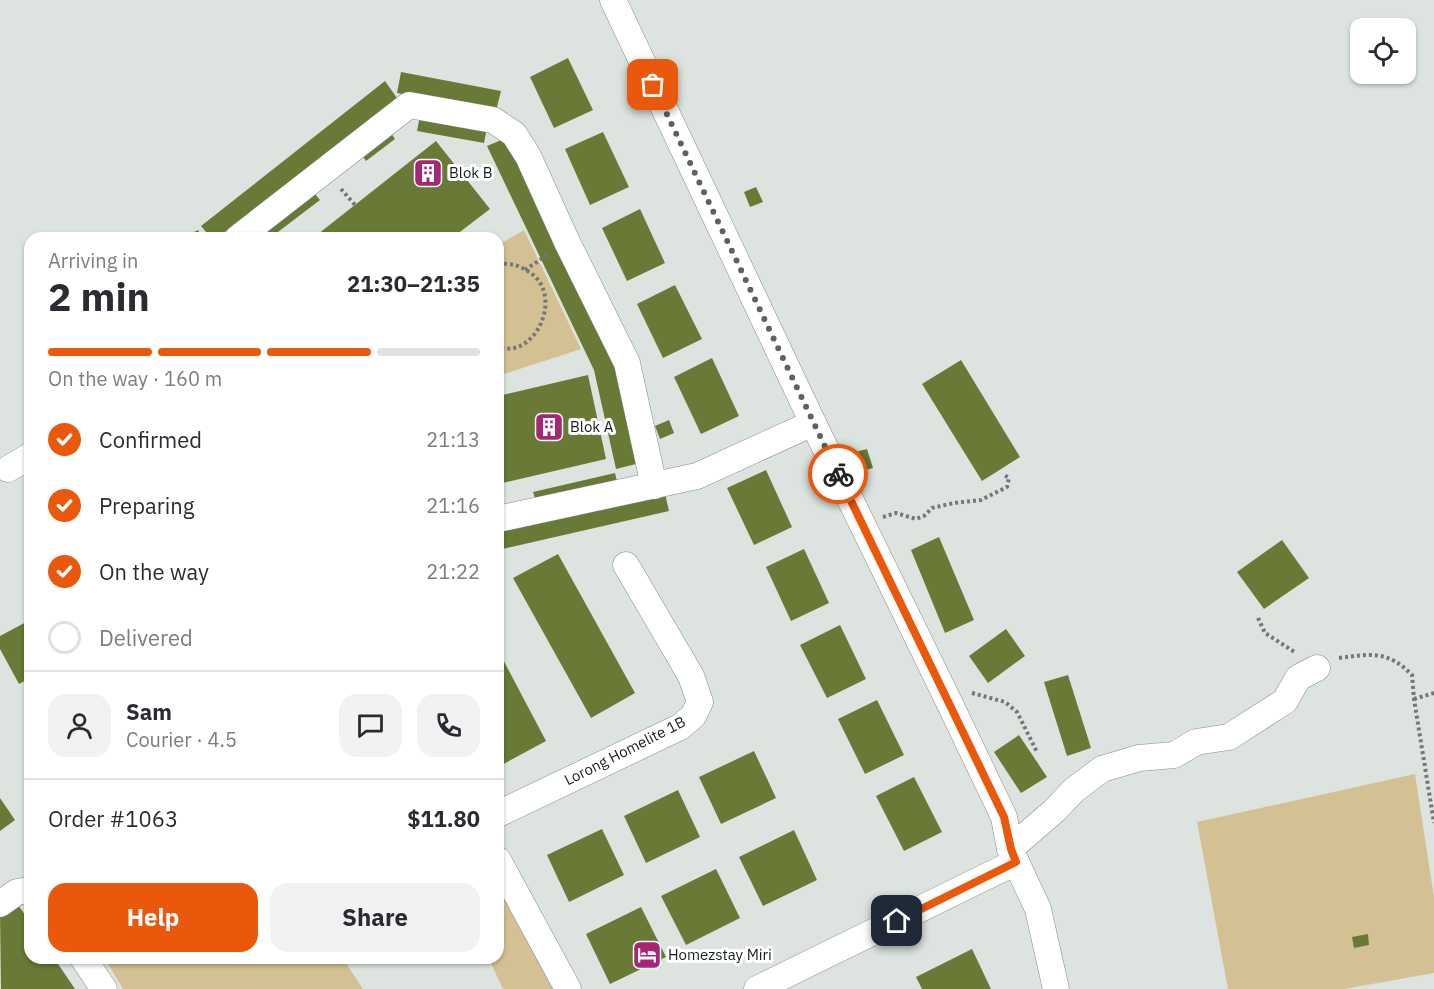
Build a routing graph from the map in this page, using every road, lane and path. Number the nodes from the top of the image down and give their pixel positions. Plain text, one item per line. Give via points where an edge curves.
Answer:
1 (613, 0) edge
2 (246, 232) edge
3 (504, 265) edge
4 (504, 349) edge
5 (813, 423) junction
6 (1004, 475) dead end
7 (654, 486) junction
8 (504, 518) edge
9 (863, 524) junction
10 (626, 565) dead end
11 (1258, 618) dead end
12 (1317, 668) junction
13 (1434, 693) edge
14 (1414, 699) junction
15 (948, 700) junction
16 (1038, 752) dead end
17 (504, 811) edge
18 (1434, 823) edge
19 (1013, 856) junction
20 (504, 871) edge
21 (24, 891) edge
22 (0, 904) edge
23 (87, 964) edge
24 (104, 989) edge
25 (568, 989) edge
26 (757, 989) edge
27 (1056, 989) edge

1 - 5 street
2 - 7 street via 408,105 493,120 514,134 528,156 627,363
3 - 4 path via 519,266 534,275 545,292 546,306 534,335 519,346
5 - 7 street via 697,476
5 - 9 street
6 - 9 path via 1009,478 1007,487 981,500 932,508 916,519 896,513
7 - 8 street
9 - 15 street
10 - 17 street, Lorong Homelite 1B via 691,676 700,702 693,716 680,727
11 - 12 path via 1265,633
12 - 14 path via 1334,659 1369,654 1392,659 1412,675
12 - 19 street via 1298,678 1286,701 1229,738 1196,742 1174,755 1139,758 1102,769 1074,790
13 - 14 path
14 - 18 path
15 - 16 path via 957,694 976,693 1005,702 1017,712
15 - 19 street via 1004,817
19 - 26 street
19 - 27 street via 1038,909
20 - 25 street
21 - 22 street
23 - 24 street

